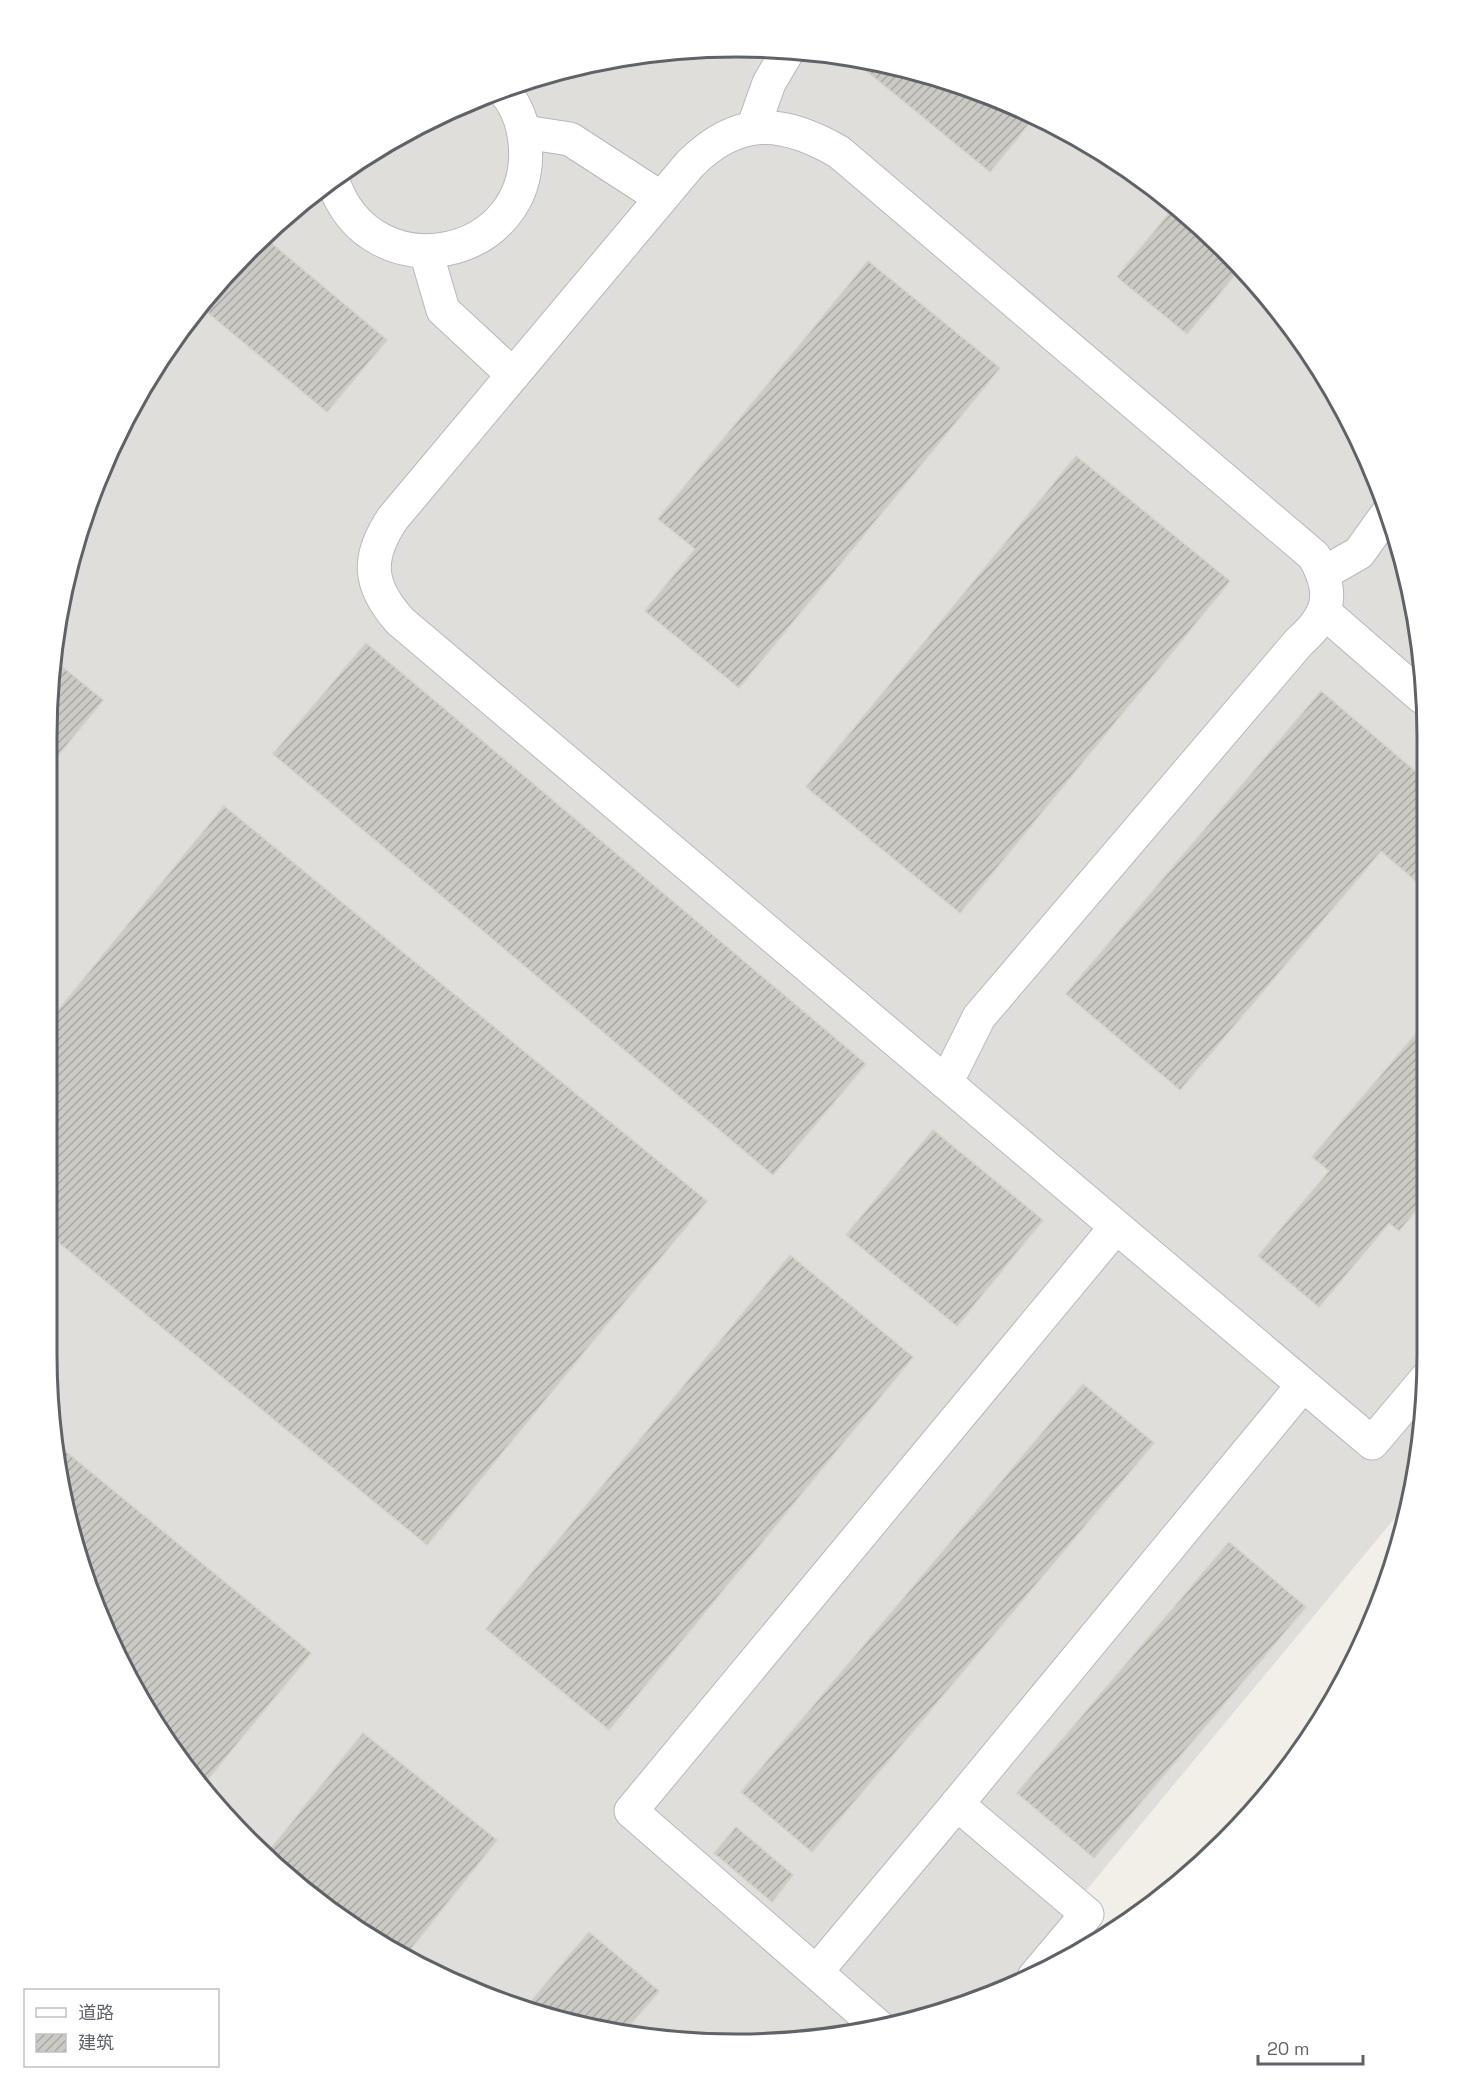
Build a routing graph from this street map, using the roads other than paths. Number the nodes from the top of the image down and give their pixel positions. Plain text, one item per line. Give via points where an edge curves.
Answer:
1 (784, 58) edge
2 (508, 97) edge
3 (753, 128) junction
4 (524, 132) junction
5 (336, 189) edge
6 (661, 198) junction
7 (426, 252) junction
8 (513, 375) junction
9 (1382, 521) edge
10 (1324, 573) junction
11 (1324, 612) junction
12 (1416, 692) edge
13 (946, 1083) junction
14 (1116, 1227) junction
15 (1303, 1385) junction
16 (1416, 1391) edge
17 (957, 1804) junction
18 (1051, 1957) edge
19 (817, 1971) junction
20 (872, 2021) edge

1 - 3 lane via 769,83
2 - 4 lane
3 - 6 lane via 729,134 707,147
3 - 10 lane via 783,129 812,137 839,152 1314,556
4 - 6 lane via 570,139
4 - 7 lane via 523,176 516,197 503,216 469,242 448,250
5 - 7 lane via 349,214 365,230 383,242
6 - 8 lane
7 - 8 lane via 443,310
8 - 13 lane via 380,537 374,560 376,583 385,604 400,621
9 - 10 lane via 1359,553
10 - 11 lane
11 - 12 lane
11 - 13 lane via 1314,629 979,1017
13 - 14 lane
14 - 15 lane
14 - 19 lane via 631,1811
15 - 16 lane via 1372,1443
15 - 17 lane
17 - 18 lane via 1087,1914
17 - 19 lane
19 - 20 lane

